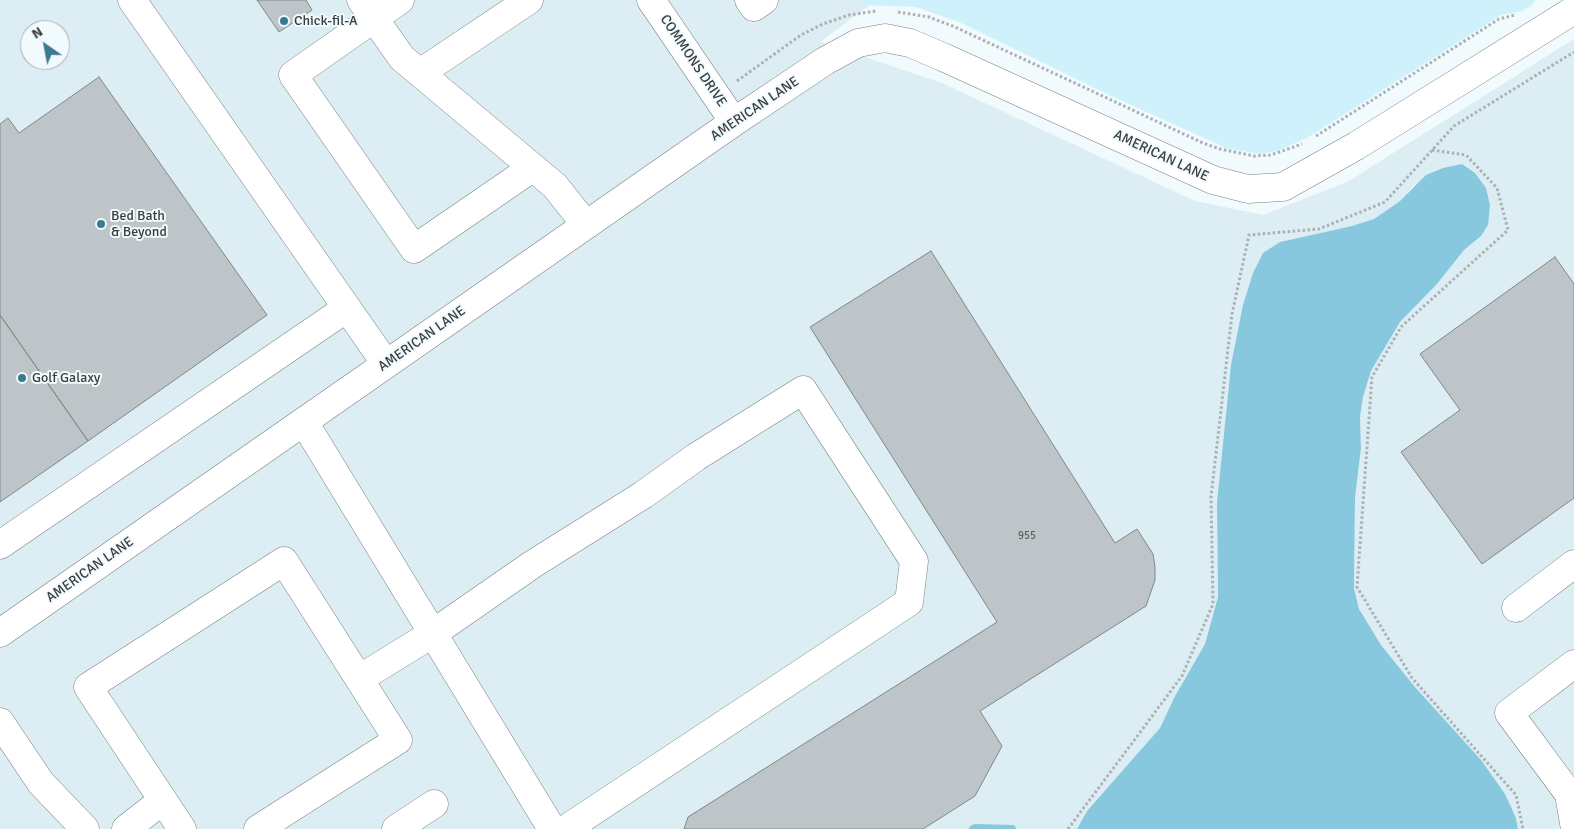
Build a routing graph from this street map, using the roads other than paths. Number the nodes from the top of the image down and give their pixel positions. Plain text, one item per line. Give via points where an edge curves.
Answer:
1 (132, 0) edge
2 (400, 0) edge
3 (529, 0) edge
4 (651, 0) edge
5 (749, 0) edge
6 (764, 0) edge
7 (368, 9) edge
8 (1574, 10) edge
9 (420, 74) junction
10 (734, 122) junction
11 (532, 168) junction
12 (586, 225) junction
13 (347, 308) junction
14 (386, 364) junction
15 (304, 422) junction
16 (0, 545) edge
17 (1574, 564) edge
18 (1516, 608) dead end
19 (0, 633) edge
20 (432, 634) junction
21 (1574, 664) edge
22 (359, 679) junction
23 (0, 722) edge
24 (163, 800) junction
25 (434, 804) dead end
26 (1574, 823) edge
27 (86, 829) edge
28 (126, 829) edge
29 (182, 829) edge
30 (258, 829) edge
31 (396, 829) edge
32 (552, 829) edge
33 (566, 829) edge

1 - 13 street
2 - 7 street
3 - 9 street
4 - 10 street, COMMONS DRIVE
5 - 6 street via 754,7
7 - 9 street via 402,58
7 - 11 street via 293,75 414,249
8 - 10 street, AMERICAN LANE via 1356,146 1283,187 1248,190 1212,180 943,56 910,43 885,38 858,43
9 - 11 street
10 - 12 street, AMERICAN LANE
11 - 12 street via 555,186
12 - 14 street, AMERICAN LANE
13 - 14 street
13 - 16 street
14 - 15 street, AMERICAN LANE
15 - 19 street, AMERICAN LANE
15 - 20 street
17 - 18 street
20 - 22 street
20 - 32 street
20 - 33 street via 533,564 803,390 914,561 909,602
21 - 26 street via 1509,713 1569,794
22 - 24 street via 284,562 88,687
22 - 30 street via 398,740
23 - 27 street via 41,783
24 - 28 street
24 - 29 street
25 - 31 street

